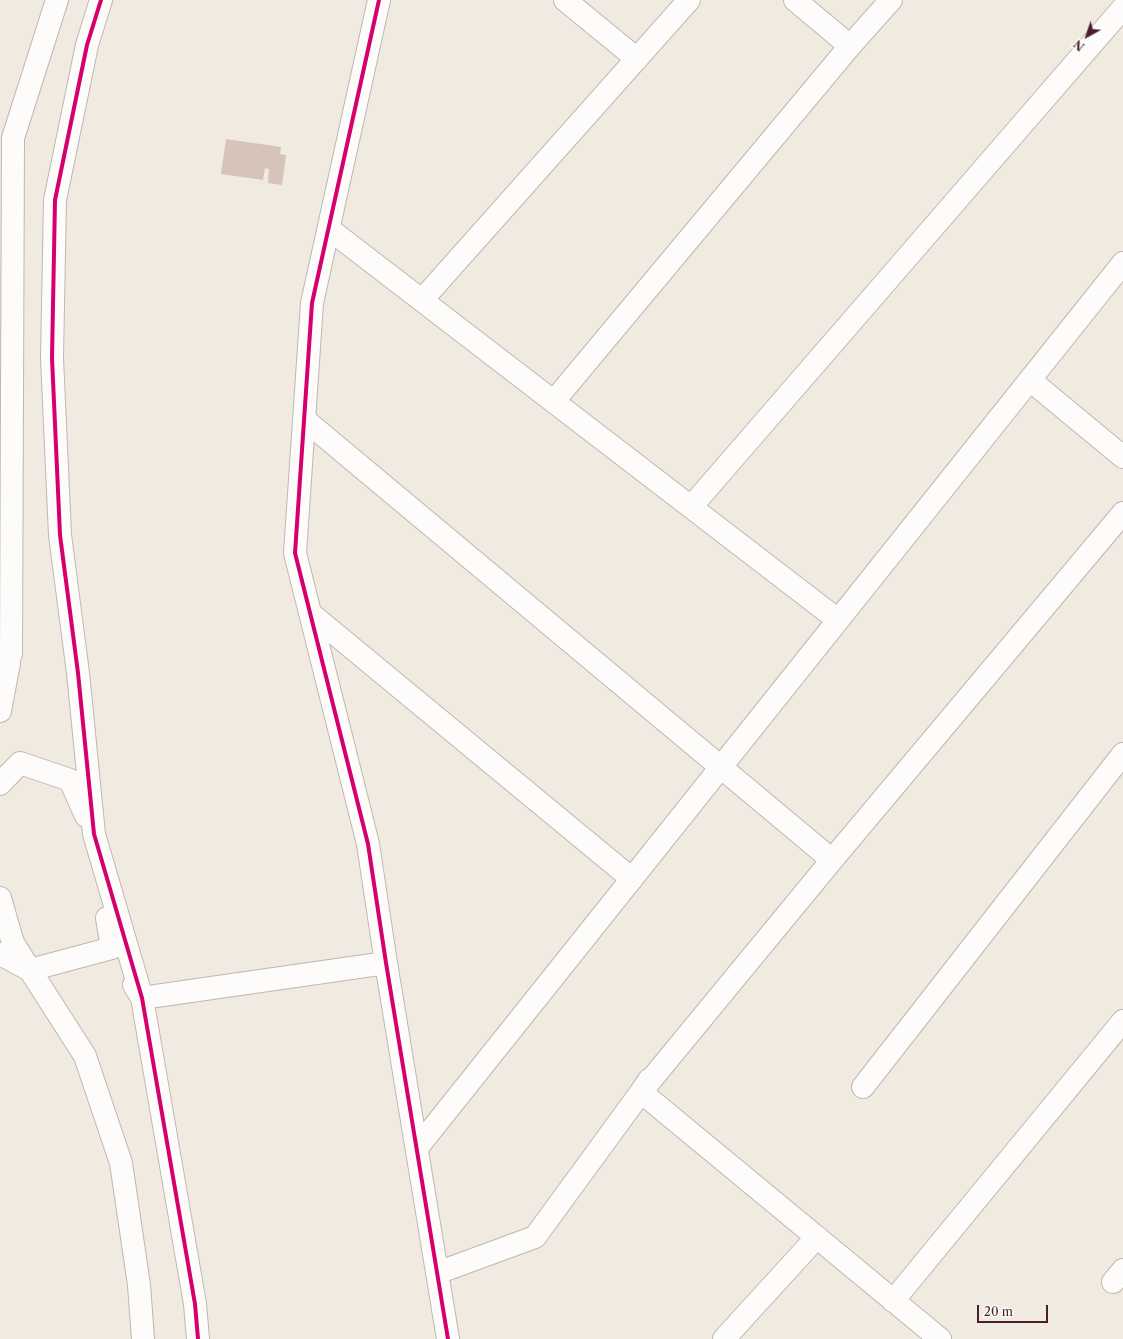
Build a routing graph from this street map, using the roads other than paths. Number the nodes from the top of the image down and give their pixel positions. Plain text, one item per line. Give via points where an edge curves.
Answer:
1 (57, 0) edge
2 (101, 0) edge
3 (379, 0) edge
4 (565, 0) edge
5 (689, 0) edge
6 (795, 0) edge
7 (891, 0) edge
8 (1123, 8) edge
9 (850, 46) junction
10 (637, 59) junction
11 (329, 229) junction
12 (1123, 263) edge
13 (422, 300) junction
14 (1030, 380) junction
15 (554, 402) junction
16 (305, 420) junction
17 (1123, 457) edge
18 (691, 507) junction
19 (1123, 513) edge
20 (311, 614) junction
21 (838, 620) junction
22 (11, 654) junction
23 (78, 673) junction
24 (0, 676) edge
25 (0, 711) edge
26 (1123, 754) edge
27 (721, 767) junction
28 (70, 780) junction
29 (0, 784) edge
30 (94, 834) junction
31 (832, 860) junction
32 (632, 878) junction
33 (0, 898) edge
34 (112, 948) junction
35 (0, 954) edge
36 (386, 963) junction
37 (30, 970) junction
38 (142, 998) junction
39 (1123, 1021) edge
40 (660, 1064) dead end
41 (863, 1087) dead end
42 (641, 1092) junction
43 (417, 1148) junction
44 (816, 1237) junction
45 (437, 1273) junction
46 (893, 1301) junction
47 (933, 1337) edge
48 (143, 1339) edge
49 (198, 1339) edge
50 (448, 1339) edge
51 (724, 1339) edge

1 - 22 street via 13,138
2 - 23 street via 87,45 55,200 52,358 60,527
3 - 11 street
4 - 10 street
5 - 10 street
6 - 9 street
7 - 9 street
8 - 18 street
9 - 15 street
10 - 13 street
11 - 13 street
11 - 16 street via 312,304
12 - 14 street
13 - 15 street
14 - 17 street
14 - 21 street
15 - 18 street
16 - 20 street via 296,553
16 - 27 street
18 - 21 street
19 - 31 street
20 - 32 street
20 - 36 street via 368,844
21 - 27 street
22 - 24 street
22 - 25 street
23 - 28 street
23 - 30 street
26 - 41 street
27 - 31 street
27 - 32 street
28 - 29 street via 20,763
28 - 30 street
30 - 34 street
30 - 38 street
31 - 42 street
32 - 43 street
33 - 37 street via 13,943
34 - 37 street
34 - 38 street
35 - 37 street
36 - 38 street
36 - 43 street
37 - 48 street via 85,1056 121,1163 139,1285
38 - 49 street via 195,1304
39 - 46 street
40 - 42 street
42 - 44 street
42 - 45 street via 535,1237
43 - 45 street
44 - 46 street
44 - 51 street
45 - 50 street
46 - 47 street

